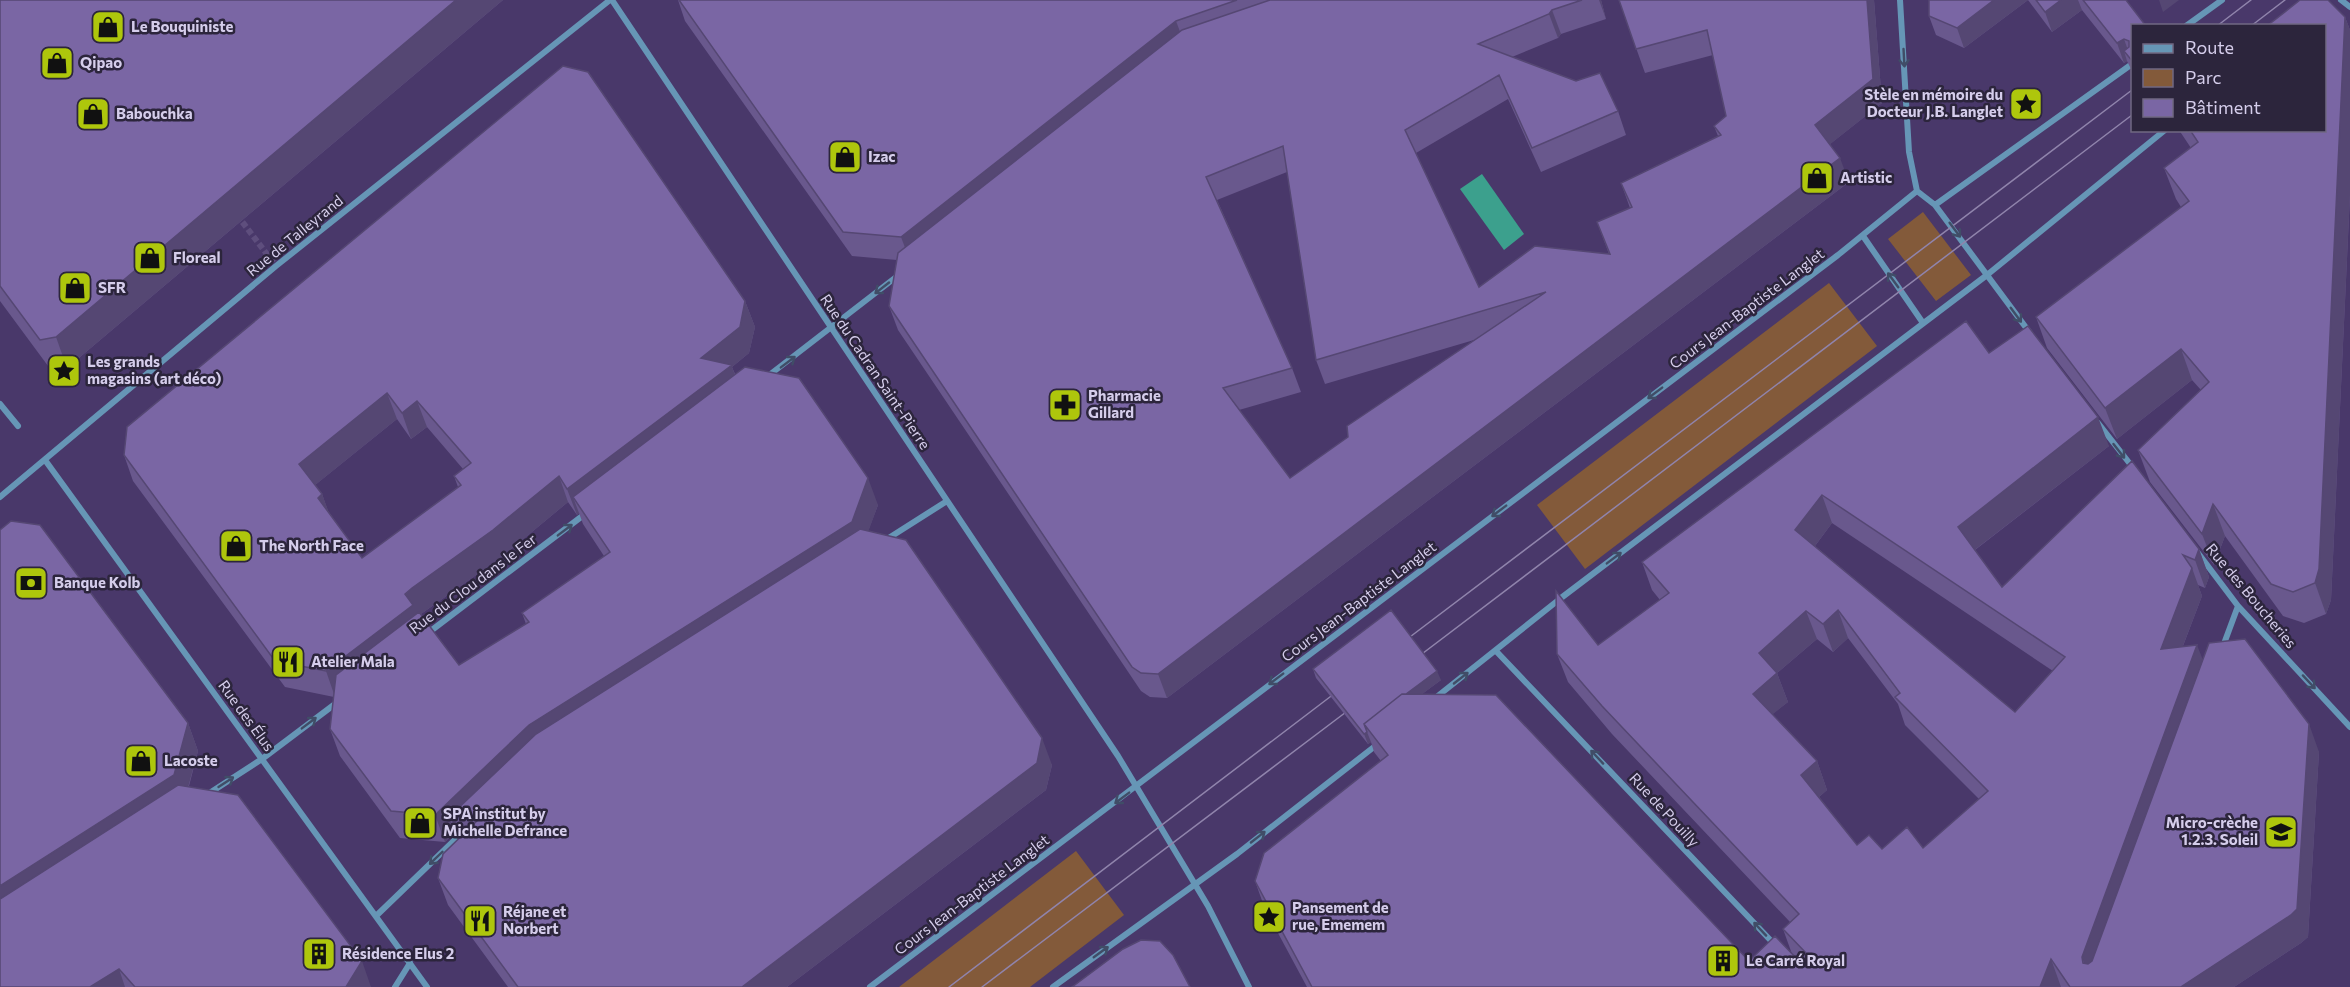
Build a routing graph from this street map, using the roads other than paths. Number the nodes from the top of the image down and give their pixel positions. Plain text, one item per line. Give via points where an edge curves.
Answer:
1 (611, 0) edge
2 (1900, 0) edge
3 (2222, 0) edge
4 (2341, 0) edge
5 (2350, 8) edge
6 (2189, 24) edge
7 (2131, 65) edge
8 (2163, 132) edge
9 (1917, 191) junction
10 (1935, 205) junction
11 (1863, 236) junction
12 (909, 267) edge
13 (1987, 275) junction
14 (1923, 323) junction
15 (832, 329) junction
16 (2033, 338) edge
17 (760, 382) edge
18 (0, 404) edge
19 (2095, 419) edge
20 (18, 426) dead end
21 (45, 460) junction
22 (2138, 475) edge
23 (0, 497) edge
24 (947, 501) junction
25 (589, 512) edge
26 (875, 547) edge
27 (2195, 550) edge
28 (2238, 606) junction
29 (417, 642) edge
30 (1496, 651) junction
31 (2218, 662) edge
32 (341, 699) edge
33 (1431, 702) edge
34 (2350, 727) edge
35 (1385, 738) edge
36 (262, 759) junction
37 (1137, 786) junction
38 (200, 799) edge
39 (466, 829) edge
40 (1195, 883) junction
41 (375, 916) junction
42 (1783, 953) edge
43 (410, 963) junction
44 (395, 987) edge
45 (427, 987) edge
46 (870, 987) edge
47 (1053, 987) edge
48 (1250, 987) edge

1 - 15 street, Rue du Cadran Saint-Pierre
1 - 21 street, Rue de Talleyrand via 276,266
2 -> 9 street via 1909,152
3 - 6 street
4 - 5 street
7 - 10 street
8 - 13 street
9 - 10 street
9 - 11 street, Cours Jean-Baptiste Langlet
10 -> 13 street
14 -> 11 street
11 -> 37 street, Cours Jean-Baptiste Langlet
12 -> 15 street
13 - 14 street
13 -> 16 street
30 -> 14 street
17 -> 15 street
15 - 24 street, Rue du Cadran Saint-Pierre
18 - 20 street
19 -> 22 street
21 - 23 street, Rue de Talleyrand
21 - 36 street, Rue des Élus
24 - 26 street
24 - 37 street, Rue du Cadran Saint-Pierre
29 -> 25 street, Rue du Clou dans le Fer
27 - 28 street, Rue des Boucheries
28 - 31 street
28 -> 34 street, Rue des Boucheries
33 -> 30 street
42 -> 30 street, Rue de Pouilly
36 -> 32 street
40 -> 35 street
38 -> 36 street
36 - 41 street, Rue des Élus
37 - 40 street, Rue du Cadran Saint-Pierre
37 -> 46 street, Cours Jean-Baptiste Langlet
39 -> 41 street
47 -> 40 street
40 - 48 street, Rue du Cadran Saint-Pierre
41 - 43 street, Rue des Élus
43 - 44 street
43 - 45 street, Rue des Élus

